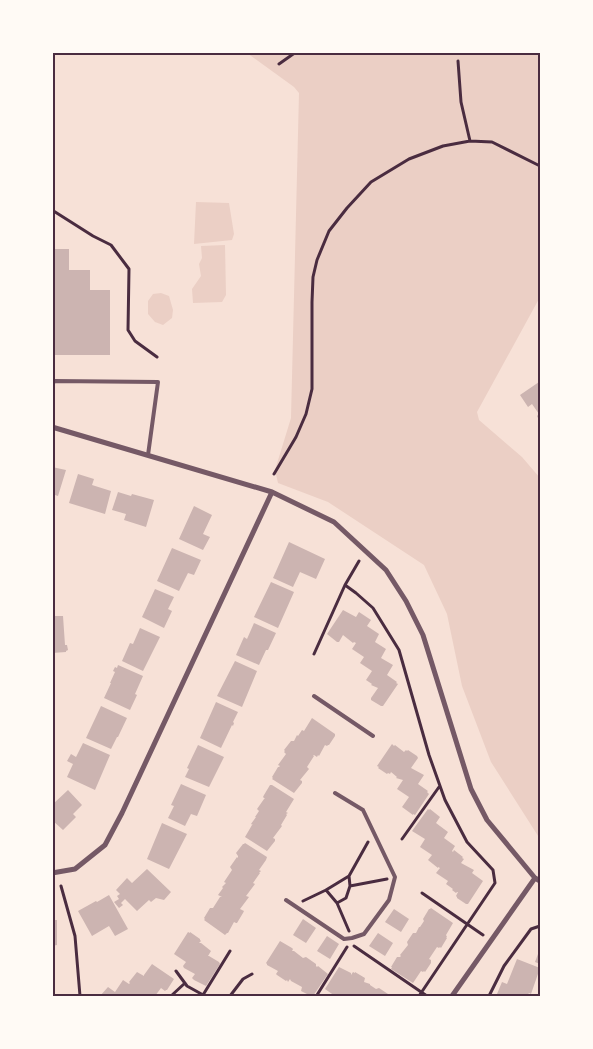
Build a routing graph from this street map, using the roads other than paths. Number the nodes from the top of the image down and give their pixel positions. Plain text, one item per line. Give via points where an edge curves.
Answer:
1 (52, 386) edge
2 (52, 427) edge
3 (148, 455) junction
4 (272, 492) junction
5 (314, 696) dead end
6 (373, 736) dead end
7 (335, 792) dead end
8 (52, 873) edge
9 (538, 879) edge
10 (286, 900) dead end
11 (452, 996) edge

1 - 3 lane via 54,381 158,382
2 - 3 street
3 - 4 street
4 - 8 street via 104,846 74,869
4 - 9 street via 334,522 386,570 423,636 471,789 487,820
5 - 6 lane
7 - 10 lane via 363,810 374,832 395,877 389,900 364,934 344,939
9 - 11 street

